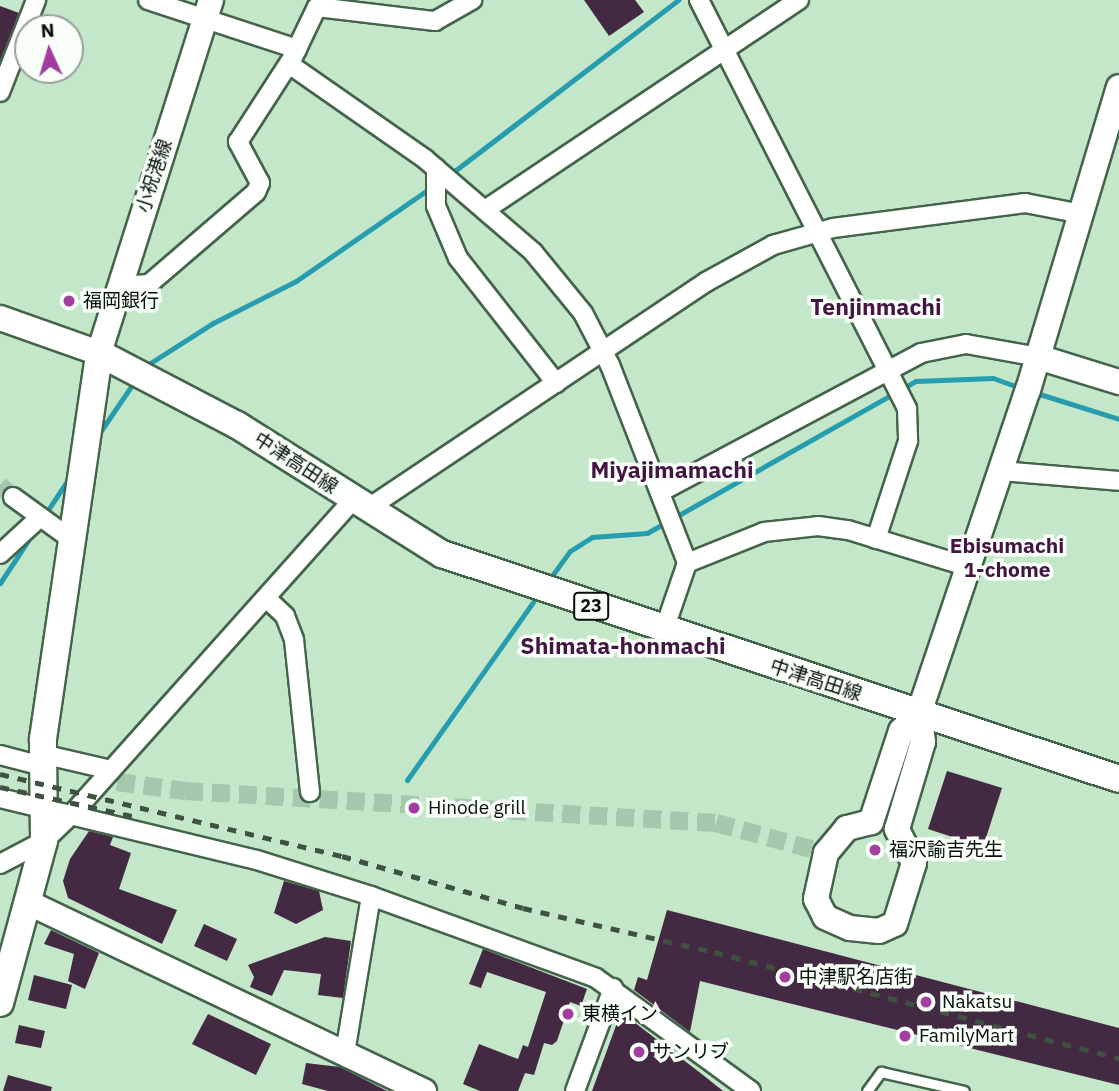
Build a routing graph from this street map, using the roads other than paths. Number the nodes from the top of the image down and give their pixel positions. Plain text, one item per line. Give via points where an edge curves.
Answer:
1 (36, 0) edge
2 (148, 0) edge
3 (472, 0) edge
4 (699, 0) edge
5 (799, 0) edge
6 (208, 10) edge
7 (724, 48) junction
8 (293, 56) junction
9 (1119, 87) edge
10 (0, 92) edge
11 (1115, 119) edge
12 (436, 168) junction
13 (485, 210) junction
14 (1082, 214) junction
15 (818, 231) junction
16 (120, 286) junction
17 (0, 318) edge
18 (604, 351) junction
19 (99, 353) junction
20 (1038, 357) junction
21 (887, 368) junction
22 (1119, 382) edge
23 (556, 383) junction
24 (1001, 471) junction
25 (1119, 481) edge
26 (660, 492) junction
27 (13, 497) tunnel mouth
28 (360, 504) junction
29 (39, 518) junction
30 (71, 539) junction
31 (876, 539) junction
32 (0, 554) edge
33 (687, 563) junction
34 (969, 568) junction
35 (265, 598) junction
36 (664, 630) junction
37 (919, 713) junction
38 (0, 755) edge
39 (42, 760) junction
40 (111, 771) junction
41 (1119, 779) edge
42 (310, 792) dead end
43 (0, 798) edge
44 (45, 808) junction
45 (72, 814) junction
46 (44, 841) junction
47 (0, 864) edge
48 (372, 896) junction
49 (27, 902) junction
50 (613, 988) junction
51 (0, 1003) edge
52 (345, 1053) junction
53 (424, 1091) edge
54 (575, 1091) edge
55 (751, 1091) edge
56 (867, 1091) edge
57 (964, 1091) edge

1 - 10 street
2 - 6 street
3 - 8 street via 435,21 321,5 312,12
4 - 7 street
5 - 7 street
6 - 8 street
6 - 16 street, 小祝港線
7 - 13 street
7 - 15 street
8 - 12 street
8 - 16 street via 238,142 260,183 256,192 149,284
9 - 11 street
11 - 14 street
12 - 13 street
12 - 23 street via 436,206 458,258
13 - 18 street via 554,274
14 - 15 street via 1025,203
14 - 20 street
15 - 18 street via 745,259
15 - 21 street
16 - 19 street, 小祝港線
17 - 19 street
18 - 23 street
18 - 26 street
19 - 28 main road, 中津高田線 / 23 via 237,425
19 - 30 main road
20 - 21 street via 965,344 931,350
20 - 22 street
20 - 24 street
21 - 26 street
21 - 31 street via 906,409 909,429
23 - 28 street
24 - 25 street
24 - 34 street
26 - 33 street
27 - 29 street
28 - 35 street
28 - 36 main road, 中津高田線 / 23 via 453,558
29 - 30 street
29 - 32 street
30 - 39 main road
31 - 33 street via 833,527 791,527 764,532
31 - 34 street
33 - 36 street
34 - 37 street
35 - 40 street
35 - 42 street via 285,616 294,640
36 - 37 main road, 中津高田線 / 23
37 - 37 street via 923,742 897,829 914,863 895,924 879,931 850,928 825,917 816,899 826,853 847,828 871,822 901,731
37 - 41 main road, 中津高田線 / 23
38 - 39 street
39 - 40 street
39 - 44 main road
40 - 45 street
43 - 44 street
44 - 45 street
44 - 46 main road
45 - 46 street
45 - 48 street via 233,854
46 - 47 street
46 - 49 main road
48 - 50 street
48 - 52 street
49 - 51 main road
49 - 52 street
50 - 54 street
50 - 55 street
52 - 53 street
56 - 57 lane via 881,1072

